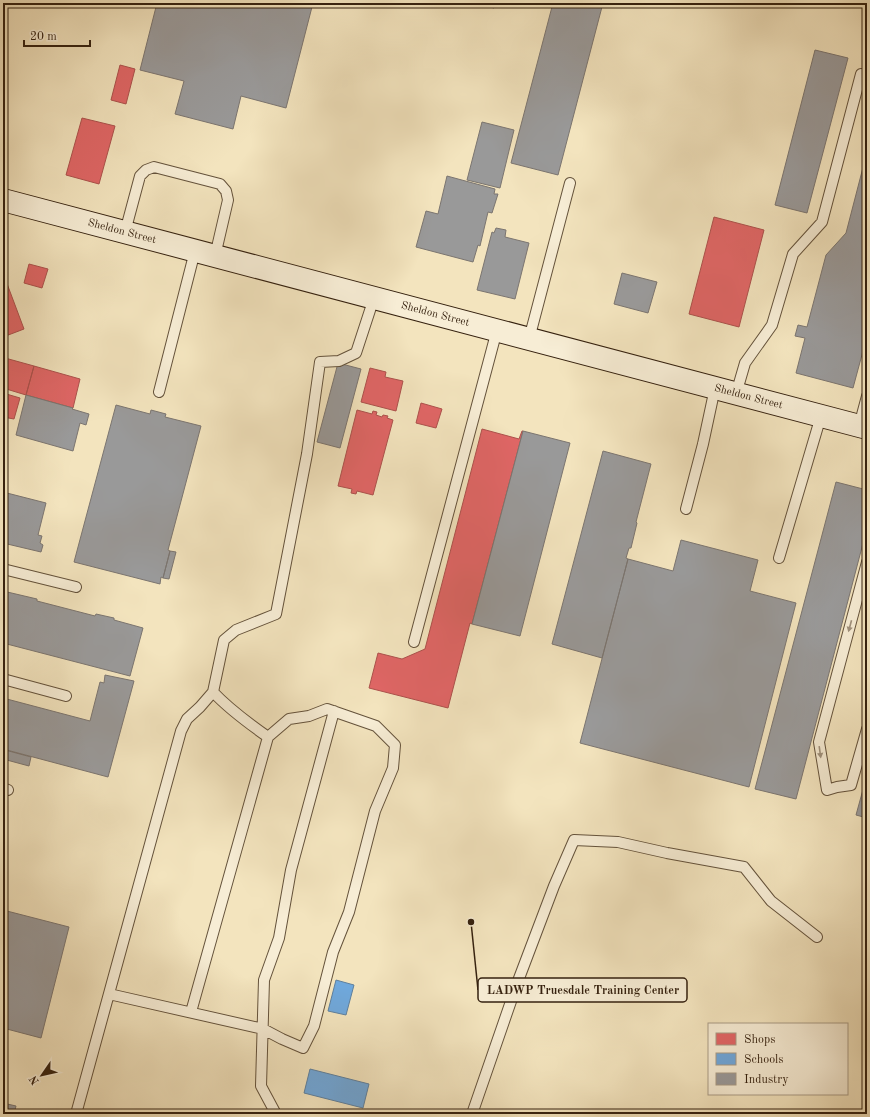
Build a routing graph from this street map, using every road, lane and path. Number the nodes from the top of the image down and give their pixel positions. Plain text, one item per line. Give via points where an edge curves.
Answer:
1 (861, 74) dead end
2 (570, 183) dead end
3 (3, 200) edge
4 (125, 232) junction
5 (205, 253) junction
6 (374, 298) junction
7 (497, 330) junction
8 (529, 339) junction
9 (714, 388) junction
10 (159, 392) dead end
11 (736, 394) junction
12 (867, 396) edge
13 (821, 416) junction
14 (863, 427) edge
15 (686, 509) dead end
16 (779, 558) dead end
17 (867, 562) edge
18 (3, 569) edge
19 (76, 587) dead end
20 (414, 642) dead end
21 (3, 679) edge
22 (213, 692) junction
23 (66, 696) dead end
24 (334, 711) junction
25 (867, 728) edge
26 (268, 737) junction
27 (817, 937) dead end
28 (109, 994) junction
29 (191, 1012) junction
30 (263, 1029) junction
31 (76, 1114) edge
32 (276, 1114) edge
33 (472, 1114) edge

1 - 11 lane via 822,222 793,254 772,325 745,363
2 - 8 lane
3 - 4 main road, Sheldon Street
4 - 5 main road, Sheldon Street
4 - 5 lane via 140,176 146,170 154,167 220,184 226,191 228,200
5 - 6 main road, Sheldon Street
5 - 10 lane
6 - 7 main road, Sheldon Street
6 - 22 lane via 356,353 338,361 320,362 307,454 276,614 236,630 224,640
7 - 8 main road, Sheldon Street
7 - 20 lane
8 - 9 main road, Sheldon Street
9 - 11 main road, Sheldon Street
9 - 15 lane
11 - 13 main road, Sheldon Street
12 - 14 lane
13 - 14 main road, Sheldon Street
13 - 16 lane
17 -> 25 lane via 819,742 827,790 851,786
18 - 19 lane
21 - 23 lane
22 - 26 lane via 248,724
22 - 28 lane via 187,719 180,731
24 - 26 lane via 327,708 309,716 289,719
24 - 30 lane via 291,870 279,938 264,980
24 - 30 lane via 376,726 396,745 393,768 376,812 349,912 333,952 314,1026 303,1048
26 - 29 lane
27 - 33 lane via 771,901 744,868 618,842 574,840 520,974
28 - 29 lane
28 - 31 lane
29 - 30 lane
30 - 32 lane via 261,1086

